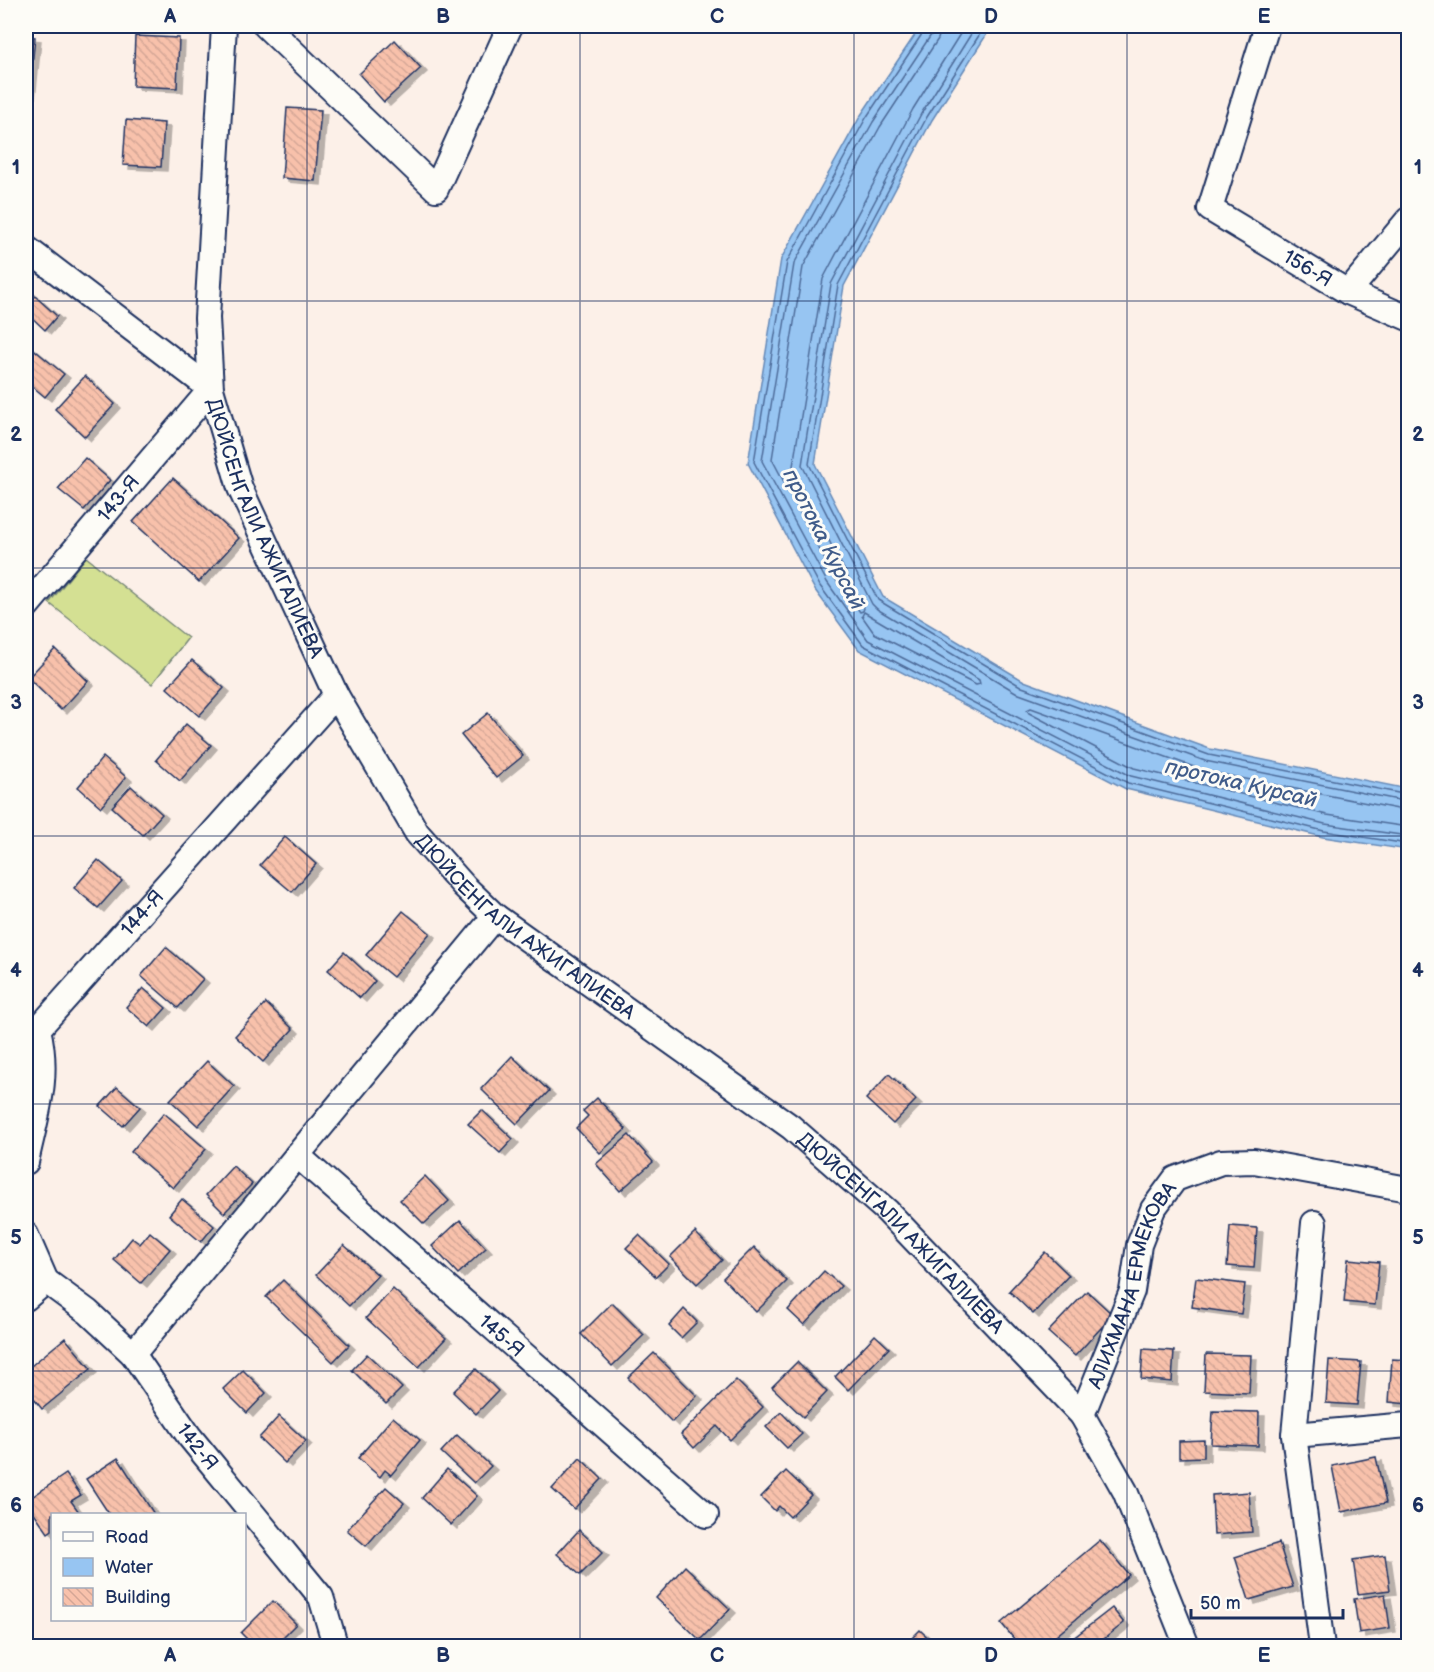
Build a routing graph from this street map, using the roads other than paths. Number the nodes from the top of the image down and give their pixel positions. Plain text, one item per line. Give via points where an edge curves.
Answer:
1 (224, 26) edge
2 (266, 26) edge
3 (510, 26) edge
4 (1267, 26) edge
5 (1408, 220) edge
6 (26, 248) edge
7 (1348, 292) junction
8 (1408, 318) edge
9 (211, 389) junction
10 (26, 607) edge
11 (336, 694) junction
12 (495, 916) junction
13 (32, 1025) edge
14 (297, 1155) junction
15 (26, 1162) edge
16 (1408, 1189) edge
17 (1314, 1224) dead end
18 (26, 1234) edge
19 (36, 1278) edge
20 (26, 1298) edge
21 (133, 1354) junction
22 (1082, 1415) junction
23 (1408, 1425) edge
24 (1294, 1435) junction
25 (706, 1515) dead end
26 (332, 1647) edge
27 (1187, 1647) edge
28 (1322, 1647) edge

1 - 9 street, ДЮЙСЕНГАЛИ АЖИГАЛИЕВА via 207,318
2 - 3 street via 436,189
4 - 7 street, 156-Я via 1210,209
5 - 7 street
6 - 9 street
7 - 8 street, 156-Я
9 - 10 street, 143-Я
9 - 11 street, ДЮЙСЕНГАЛИ АЖИГАЛИЕВА via 240,488
11 - 12 street, ДЮЙСЕНГАЛИ АЖИГАЛИЕВА via 417,833
11 - 13 street, 144-Я
12 - 14 street
12 - 22 street, ДЮЙСЕНГАЛИ АЖИГАЛИЕВА via 800,1135 887,1211
13 - 15 street, 144-Я via 44,1051 43,1085
14 - 21 street
14 - 25 street, 145-Я
16 - 22 street, АЛИХМАНА ЕРМЕКОВА via 1254,1161 1221,1162 1175,1179 1153,1209 1139,1245 1132,1291
17 - 24 street
18 - 19 street
19 - 20 street
19 - 21 street, 142-Я via 88,1312
21 - 26 street, 142-Я via 189,1436 321,1597 334,1641
22 - 27 street, ДЮЙСЕНГАЛИ АЖИГАЛИЕВА via 1125,1491
23 - 24 street
24 - 28 street

